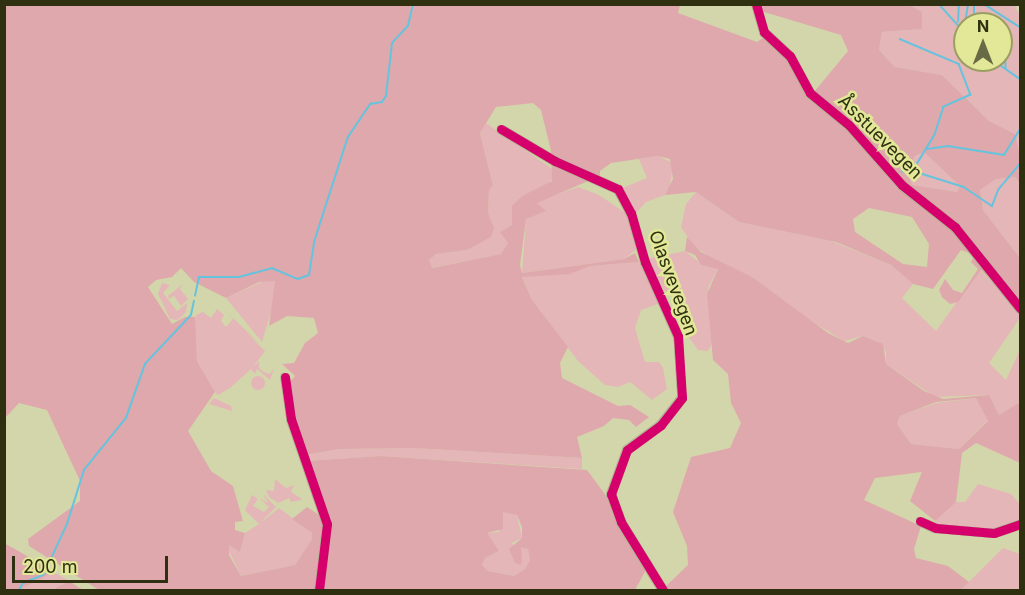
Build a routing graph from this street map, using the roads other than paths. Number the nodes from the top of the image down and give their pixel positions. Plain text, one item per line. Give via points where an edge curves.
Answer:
1 (756, 4) edge
2 (501, 129) dead end
3 (1020, 308) edge
4 (285, 377) dead end
5 (920, 521) dead end
6 (1020, 524) edge
7 (319, 591) edge
8 (663, 591) edge

1 - 3 street, Åsstuevegen via 764,32 790,56 810,93 849,125 902,185 955,227
2 - 8 street, Olasvevegen via 555,161 618,189 678,336 682,398 661,425 627,450 610,494 621,522
4 - 7 street via 291,419 327,524
5 - 6 street via 936,528 994,533

